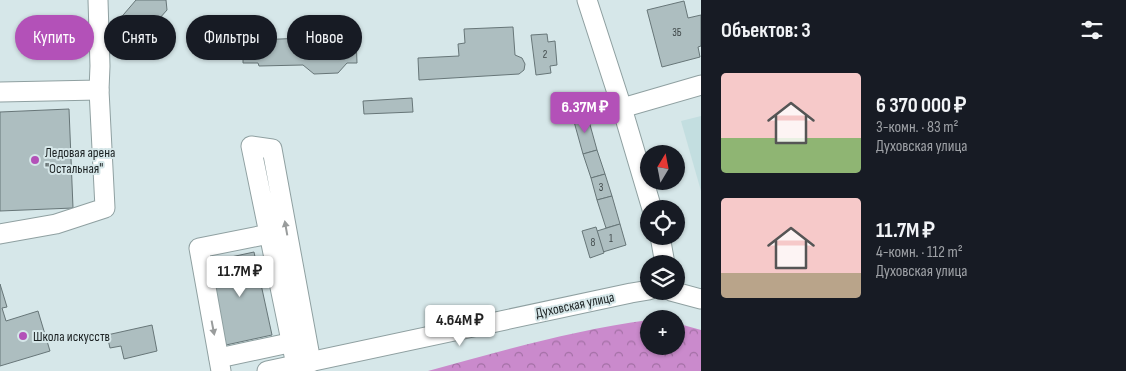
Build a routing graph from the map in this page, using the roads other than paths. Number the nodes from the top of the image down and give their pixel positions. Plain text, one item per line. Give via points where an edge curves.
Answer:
1 (98, 0) edge
2 (588, 0) edge
3 (701, 85) edge
4 (99, 90) junction
5 (0, 92) edge
6 (622, 108) junction
7 (649, 200) edge
8 (0, 234) edge
9 (270, 234) junction
10 (640, 292) edge
11 (685, 294) edge
12 (701, 299) edge
13 (299, 341) junction
14 (304, 363) junction
15 (220, 364) edge
16 (267, 371) edge

1 - 4 street
2 - 6 street
3 - 6 street
4 - 5 street
4 - 8 street via 105,208 56,224
6 - 7 street
9 - 13 street
13 -> 9 street via 272,149 251,146
9 -> 15 street via 198,248
10 - 14 street, Духовская улица
11 - 12 street
13 - 14 street
13 - 15 street
14 - 16 street, Духовская улица

